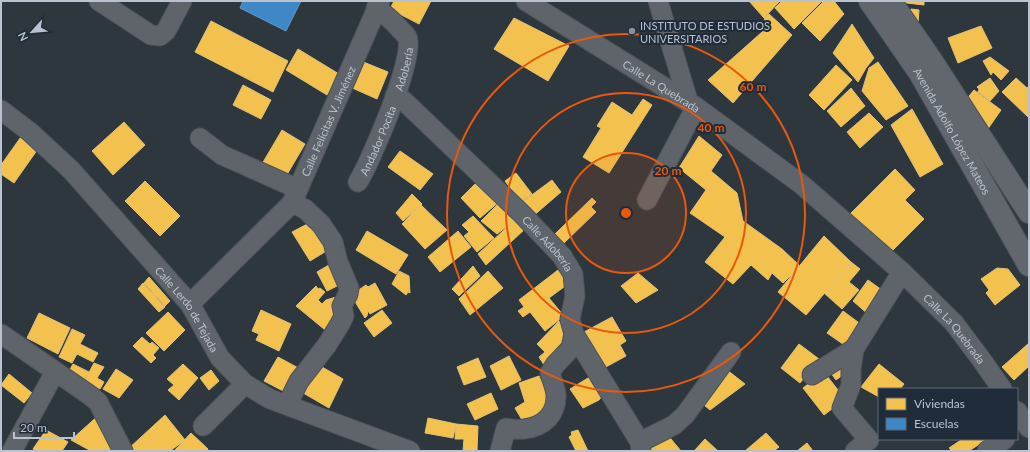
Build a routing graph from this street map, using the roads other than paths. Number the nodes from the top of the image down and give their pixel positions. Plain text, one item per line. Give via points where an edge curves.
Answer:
1 (99, 1) edge
2 (182, 1) edge
3 (526, 1) edge
4 (658, 1) edge
5 (870, 1) edge
6 (890, 1) edge
7 (378, 4) edge
8 (395, 96) junction
9 (692, 104) junction
10 (1, 110) edge
11 (200, 138) dead end
12 (358, 182) dead end
13 (295, 196) junction
14 (647, 200) dead end
15 (1029, 212) edge
16 (1029, 265) edge
17 (902, 272) junction
18 (190, 304) junction
19 (1, 334) edge
20 (574, 334) junction
21 (854, 349) junction
22 (730, 352) dead end
23 (55, 372) junction
24 (812, 375) dead end
25 (245, 384) junction
26 (1001, 388) edge
27 (287, 405) junction
28 (203, 426) dead end
29 (1004, 440) edge
30 (641, 447) edge
31 (12, 451) edge
32 (123, 451) edge
33 (410, 451) edge
34 (500, 451) edge
35 (855, 451) edge
36 (987, 451) edge

1 - 2 street via 151,35 160,36
3 - 9 street, Calle La Quebrada
4 - 9 street
5 - 16 main road, Avenida Adolfo López Mateos via 920,73
6 - 15 main road, Avenida Adolfo López Mateos
7 - 8 street, Adobería via 408,38 407,56
7 - 13 street, Calle Felícitas V. Jiménez
8 - 12 street, Andador Pocita via 368,164
8 - 20 street, Calle Adobería via 404,100 562,256 574,274 575,296 570,319
9 - 14 street
9 - 17 street, Calle La Quebrada via 801,184
10 - 18 street, Calle Lerdo de Tejada via 30,132 71,170
11 - 13 street via 222,155
13 - 18 street, Calle Felícitas V. Jiménez
13 - 27 street via 321,224 333,242 349,288 342,306 344,316 340,324 299,381
17 - 21 street
17 - 26 street, Calle La Quebrada via 954,323
18 - 25 street, Calle Lerdo de Tejada via 220,358
19 - 23 street
20 - 30 street, Calle Adobería
20 - 34 street via 571,348 550,373 556,394 551,416 543,423 524,429 506,428
21 - 24 street
21 - 35 street via 851,385 842,408 869,440
22 - 30 street via 685,415
23 - 31 street
23 - 32 street via 98,402
25 - 27 street, Calle Lerdo de Tejada via 270,399
25 - 28 street
27 - 33 street, Calle Lerdo de Tejada
29 - 36 street

